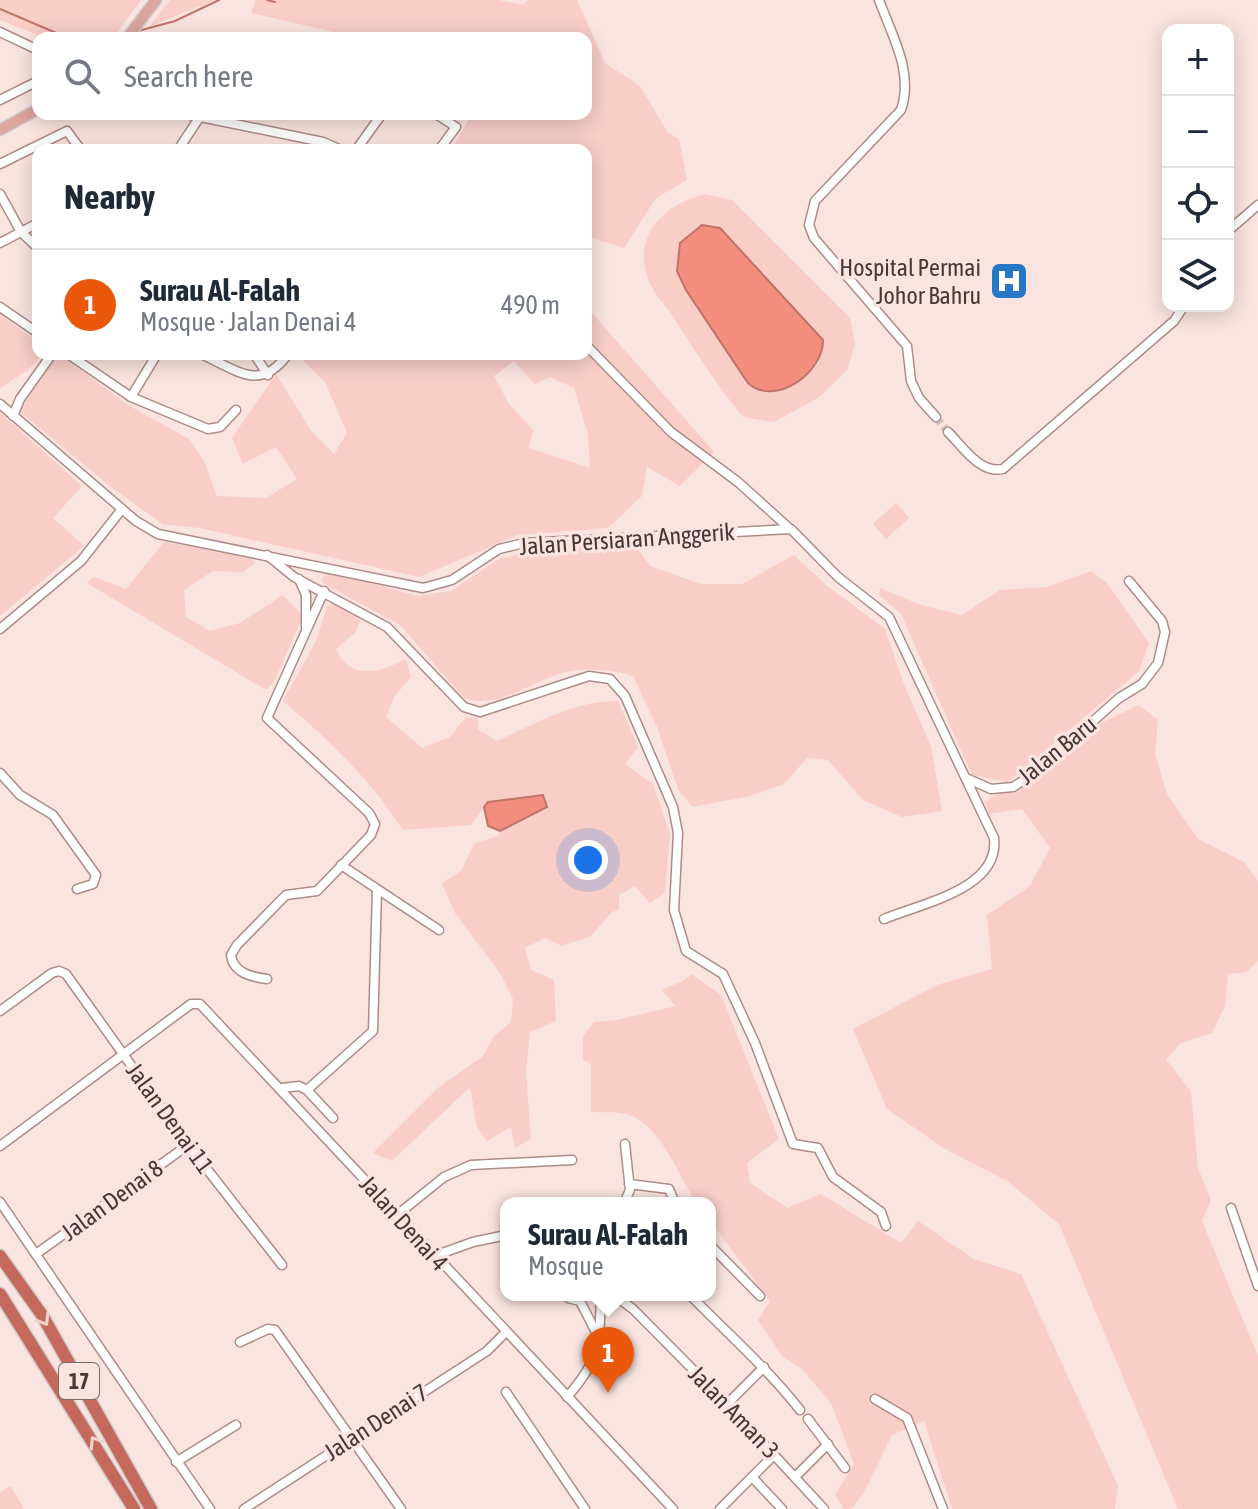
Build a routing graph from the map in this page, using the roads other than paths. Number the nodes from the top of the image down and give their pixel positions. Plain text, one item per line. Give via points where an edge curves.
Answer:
1 (156, 0) edge
2 (879, 0) edge
3 (0, 32) edge
4 (132, 32) edge
5 (32, 47) edge
6 (32, 84) edge
7 (0, 100) edge
8 (32, 112) edge
9 (198, 120) edge
10 (209, 120) edge
11 (378, 120) edge
12 (445, 120) edge
13 (0, 130) edge
14 (41, 144) edge
15 (77, 144) edge
16 (182, 144) edge
17 (328, 144) edge
18 (360, 144) edge
19 (443, 144) edge
20 (32, 148) edge
21 (0, 164) edge
22 (0, 194) edge
23 (1258, 205) edge
24 (32, 226) edge
25 (1234, 226) edge
26 (21, 232) junction
27 (32, 242) edge
28 (0, 243) edge
29 (0, 307) edge
30 (1180, 312) edge
31 (32, 329) edge
32 (592, 351) edge
33 (48, 360) edge
34 (77, 360) edge
35 (153, 360) edge
36 (215, 360) edge
37 (258, 360) edge
38 (282, 360) edge
39 (268, 375) junction
40 (131, 397) junction
41 (0, 404) edge
42 (236, 410) dead end
43 (13, 416) junction
44 (936, 417) tunnel mouth
45 (948, 432) tunnel mouth
46 (122, 509) junction
47 (791, 529) junction
48 (264, 553) junction
49 (299, 579) junction
50 (1129, 581) dead end
51 (324, 591) junction
52 (0, 629) edge
53 (306, 632) junction
54 (0, 773) edge
55 (965, 777) junction
56 (341, 865) junction
57 (77, 889) dead end
58 (377, 890) junction
59 (884, 919) dead end
60 (439, 930) dead end
61 (267, 979) dead end
62 (0, 1011) edge
63 (125, 1055) junction
64 (282, 1088) junction
65 (307, 1090) junction
66 (333, 1118) dead end
67 (625, 1144) dead end
68 (188, 1145) junction
69 (0, 1146) edge
70 (572, 1160) dead end
71 (629, 1184) junction
72 (626, 1197) edge
73 (672, 1197) edge
74 (0, 1202) edge
75 (1231, 1208) dead end
76 (397, 1215) junction
77 (886, 1226) dead end
78 (500, 1236) edge
79 (716, 1251) edge
80 (36, 1254) junction
81 (0, 1256) edge
82 (434, 1256) junction
83 (1254, 1262) edge
84 (282, 1265) dead end
85 (1258, 1286) edge
86 (0, 1296) edge
87 (760, 1296) dead end
88 (580, 1301) edge
89 (601, 1301) edge
90 (621, 1301) edge
91 (696, 1301) edge
92 (506, 1332) junction
93 (598, 1336) junction
94 (240, 1342) dead end
95 (764, 1367) junction
96 (506, 1392) dead end
97 (567, 1397) junction
98 (875, 1399) dead end
99 (727, 1404) junction
100 (800, 1410) dead end
101 (808, 1419) dead end
102 (236, 1425) dead end
103 (352, 1437) junction
104 (828, 1444) junction
105 (774, 1455) junction
106 (176, 1462) junction
107 (845, 1468) dead end
108 (796, 1476) junction
109 (752, 1477) junction
110 (134, 1509) edge
111 (151, 1509) edge
112 (210, 1509) edge
113 (244, 1509) edge
114 (401, 1509) edge
115 (585, 1509) edge
116 (673, 1509) edge
117 (720, 1509) edge
118 (782, 1509) edge
119 (824, 1509) edge
120 (943, 1509) edge

1 - 4 main road
2 - 44 street via 904,69 901,110 815,201 809,225 814,238 907,346 911,381
3 - 5 street
6 - 7 street
8 - 13 main road
9 - 16 street
10 - 17 street
11 - 18 street
12 - 19 street via 456,127
14 - 15 street via 67,131
20 - 21 street
22 - 26 street
23 - 25 street
24 - 26 street
26 - 27 street
26 - 28 street
29 - 31 street
30 - 45 street via 1003,469 983,467
32 - 47 street via 671,432
33 - 43 street
34 - 40 street
35 - 40 street
36 - 39 street via 253,377
37 - 39 street
38 - 39 street
40 - 42 street via 214,430
41 - 43 street, Jalan Persiaran Anggerik
43 - 46 street, Jalan Persiaran Anggerik
46 - 48 street, Jalan Persiaran Anggerik via 158,534
46 - 52 street via 81,561
47 - 48 street, Jalan Persiaran Anggerik via 524,543 499,549 452,580 423,588
47 - 55 street via 838,577 889,617
48 - 49 street
49 - 51 street
49 - 53 street via 306,595
50 - 55 street, Jalan Baru via 1165,632 1158,663 1142,684 1013,787 991,789
51 - 53 street
51 - 77 street via 387,627 452,697 480,712 589,676 610,679 625,696 673,807 678,833 674,910 686,951 723,974 793,1144 818,1148 833,1177 881,1212
53 - 56 street via 267,718 374,821 371,835
54 - 57 street via 20,795 53,815 96,875 93,884
55 - 59 street via 994,838 996,853 989,869 978,881
56 - 58 street
56 - 61 street via 317,891 282,898 237,945 231,955 236,967 250,977
58 - 60 street
58 - 65 street via 373,1031
62 - 63 street, Jalan Denai 11 via 59,971
63 - 64 street, Jalan Denai 4 via 196,1003
63 - 68 street, Jalan Denai 11
63 - 69 street
64 - 65 street
64 - 76 street, Jalan Denai 4
65 - 66 street
67 - 71 street
68 - 80 street, Jalan Denai 8
68 - 84 street, Jalan Denai 11
70 - 76 street via 471,1165 444,1177
71 - 72 street
71 - 73 street via 669,1189
74 - 80 street
75 - 83 street
76 - 82 street, Jalan Denai 4
78 - 82 street
79 - 87 street
80 - 106 street
81 -> 111 highway, 17 via 42,1315
82 - 92 street, Jalan Denai 4
83 - 85 street
110 -> 86 highway, 17
88 - 93 street
89 - 93 street
90 - 99 street, Jalan Aman 3
91 - 95 street
92 - 97 street, Jalan Denai 4
92 - 103 street, Jalan Denai 7 via 487,1351
93 - 97 street via 591,1369
94 - 103 street via 275,1330
95 - 99 street
95 - 100 street
96 - 115 street
97 - 116 street, Jalan Denai 4
98 - 120 street via 907,1418
99 - 105 street, Jalan Aman 3
101 - 104 street
102 - 106 street
103 - 113 street, Jalan Denai 7
103 - 114 street
104 - 107 street
104 - 108 street
105 - 108 street, Jalan Aman 3
105 - 109 street
106 - 112 street
108 - 119 street, Jalan Aman 3
109 - 117 street
109 - 118 street

